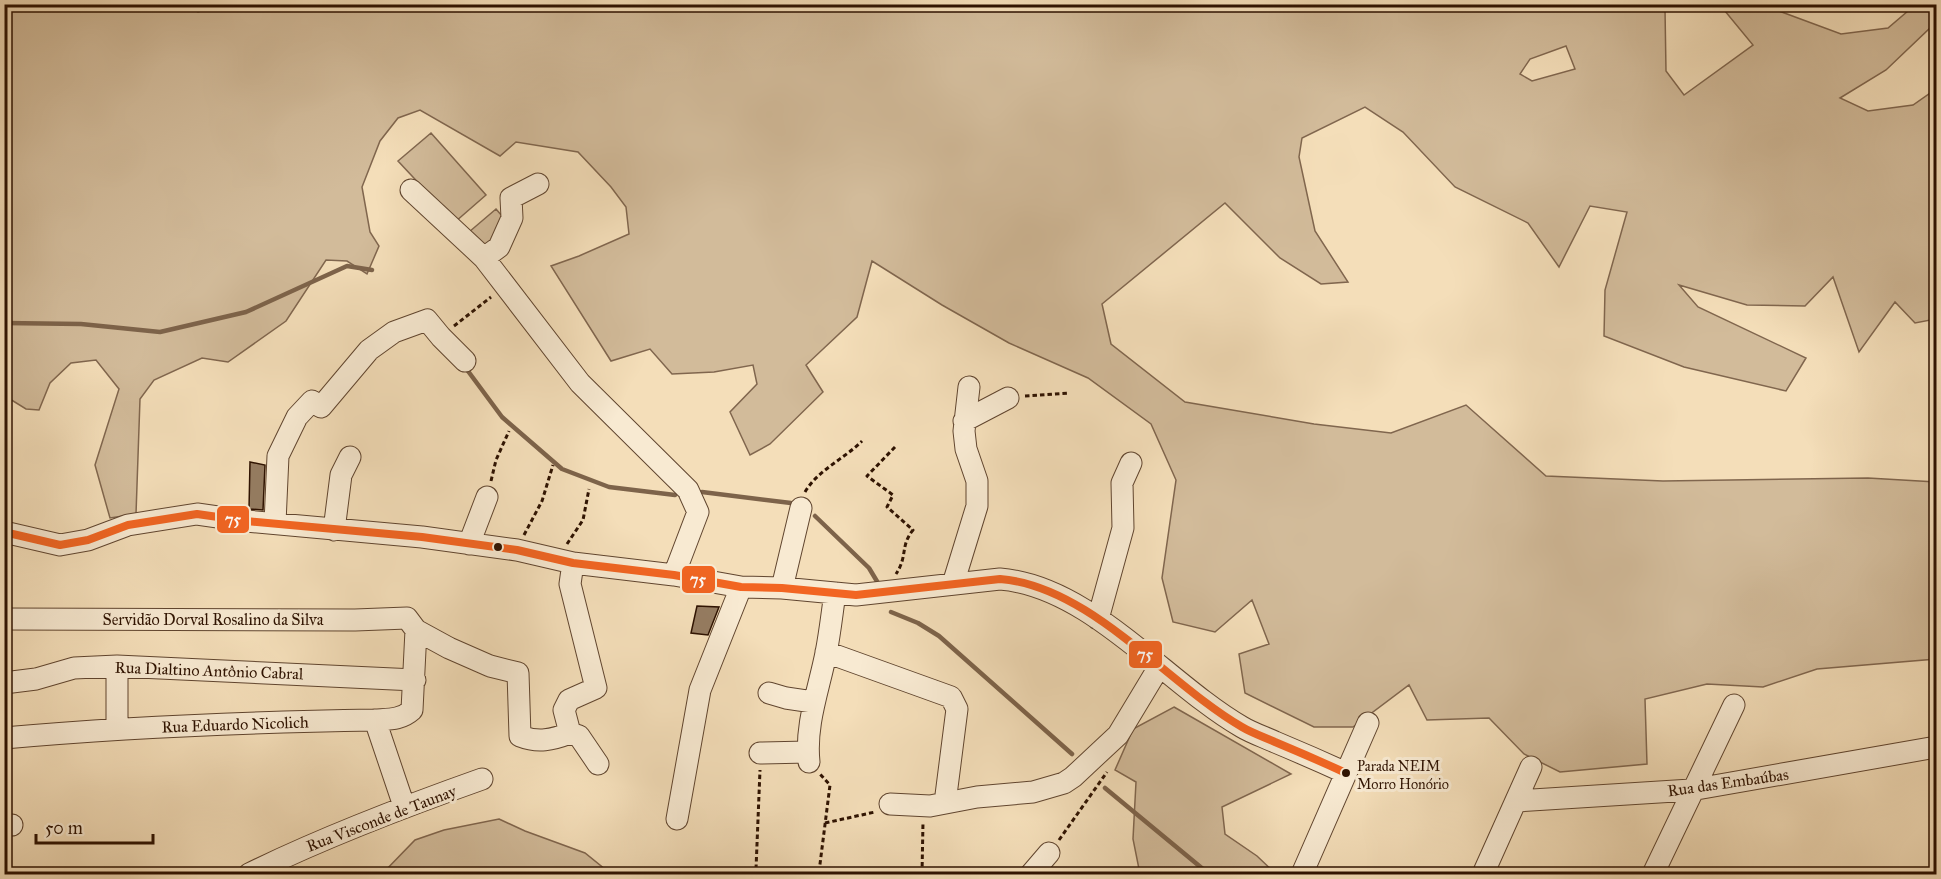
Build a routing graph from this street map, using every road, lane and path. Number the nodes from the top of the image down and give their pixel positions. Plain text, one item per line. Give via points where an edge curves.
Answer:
1 (538, 184) dead end
2 (411, 190) dead end
3 (484, 258) junction
4 (506, 285) junction
5 (441, 337) junction
6 (465, 361) dead end
7 (969, 387) dead end
8 (1069, 393) dead end
9 (1008, 398) joint
10 (964, 421) junction
11 (509, 431) dead end
12 (862, 441) dead end
13 (895, 447) dead end
14 (350, 457) dead end
15 (1131, 463) dead end
16 (553, 465) dead end
17 (589, 489) dead end
18 (487, 497) joint
19 (801, 508) joint
20 (275, 524) junction
21 (334, 530) junction
22 (4, 532) edge
23 (469, 544) junction
24 (517, 550) junction
25 (565, 561) junction
26 (674, 575) junction
27 (953, 585) junction
28 (741, 587) junction
29 (782, 588) junction
30 (884, 592) junction
31 (835, 593) junction
32 (4, 619) edge
33 (1098, 619) junction
34 (416, 630) junction
35 (826, 652) junction
36 (117, 666) junction
37 (1159, 667) junction
38 (415, 680) junction
39 (4, 683) edge
40 (770, 693) dead end
41 (813, 702) junction
42 (1734, 705) dead end
43 (375, 720) junction
44 (1368, 723) dead end
45 (117, 729) junction
46 (570, 733) junction
47 (4, 738) edge
48 (1936, 747) edge
49 (760, 753) joint
50 (808, 757) junction
51 (598, 765) dead end
52 (1109, 765) dead end
53 (1531, 767) dead end
54 (1346, 773) junction
55 (482, 779) dead end
56 (1691, 790) junction
57 (1517, 801) junction
58 (945, 803) junction
59 (890, 804) joint
60 (923, 805) junction
61 (404, 806) junction
62 (677, 819) dead end
63 (825, 823) junction
64 (1049, 853) joint
65 (756, 869) dead end
66 (819, 872) dead end
67 (249, 874) edge
68 (922, 874) edge
69 (1030, 874) edge
70 (1302, 874) edge
71 (1483, 874) edge
72 (1653, 874) edge

1 - 3 street via 510,198 512,218 499,247
2 - 3 street
3 - 4 street
4 - 5 path
4 - 26 street via 580,383 688,490 698,512
5 - 6 street
5 - 20 street via 427,320 394,332 369,350 321,407 312,401 297,417 278,456
7 - 10 street
8 - 9 path
9 - 10 street
10 - 27 street via 978,500
11 - 18 path via 496,460
12 - 19 path via 808,486
13 - 30 path via 867,476 893,495 888,507 913,530 905,539 903,563
14 - 21 street via 341,475
15 - 33 street via 1122,483 1123,528
16 - 24 path via 542,501
17 - 25 path via 583,520
18 - 23 street
19 - 29 street
20 - 21 street
20 - 22 street via 197,514 129,525 60,545
21 - 23 street
23 - 24 street
24 - 25 street
25 - 26 street
25 - 46 street via 596,688 569,700 564,710
26 - 28 street
27 - 30 street
27 - 33 street via 1000,579 1019,581 1051,592
28 - 29 street
28 - 62 street via 700,690
29 - 31 street
30 - 31 street
31 - 35 street
32 - 34 street, Servidão Dorval Rosalino da Silva via 407,618
33 - 37 street
34 - 38 street
34 - 46 street via 490,666 518,673 520,736 543,741
35 - 41 street
35 - 58 street via 951,697 957,709
36 - 38 street, Rua Dialtino Antônio Cabral
36 - 39 street, Rua Dialtino Antônio Cabral via 74,668
36 - 45 street
37 - 54 street via 1242,728
37 - 58 street via 1118,735 1073,777 1033,792
38 - 43 street, Rua Eduardo Nicolich via 411,710 406,715
40 - 41 street
41 - 50 street
42 - 56 street
43 - 45 street, Rua Eduardo Nicolich
43 - 61 street
44 - 54 street
45 - 47 street, Rua Eduardo Nicolich
46 - 51 street via 579,736
48 - 56 street, Rua das Embaúbas
49 - 50 street
49 - 65 path
50 - 63 path via 830,785
52 - 64 path via 1106,776
53 - 57 street
54 - 70 street
55 - 61 street, Rua Visconde de Taunay
56 - 57 street, Rua das Embaúbas
56 - 72 street
57 - 71 street
58 - 60 street
59 - 60 street
59 - 63 path via 874,812
60 - 68 path
61 - 67 street, Rua Visconde de Taunay
63 - 66 path
64 - 69 street

